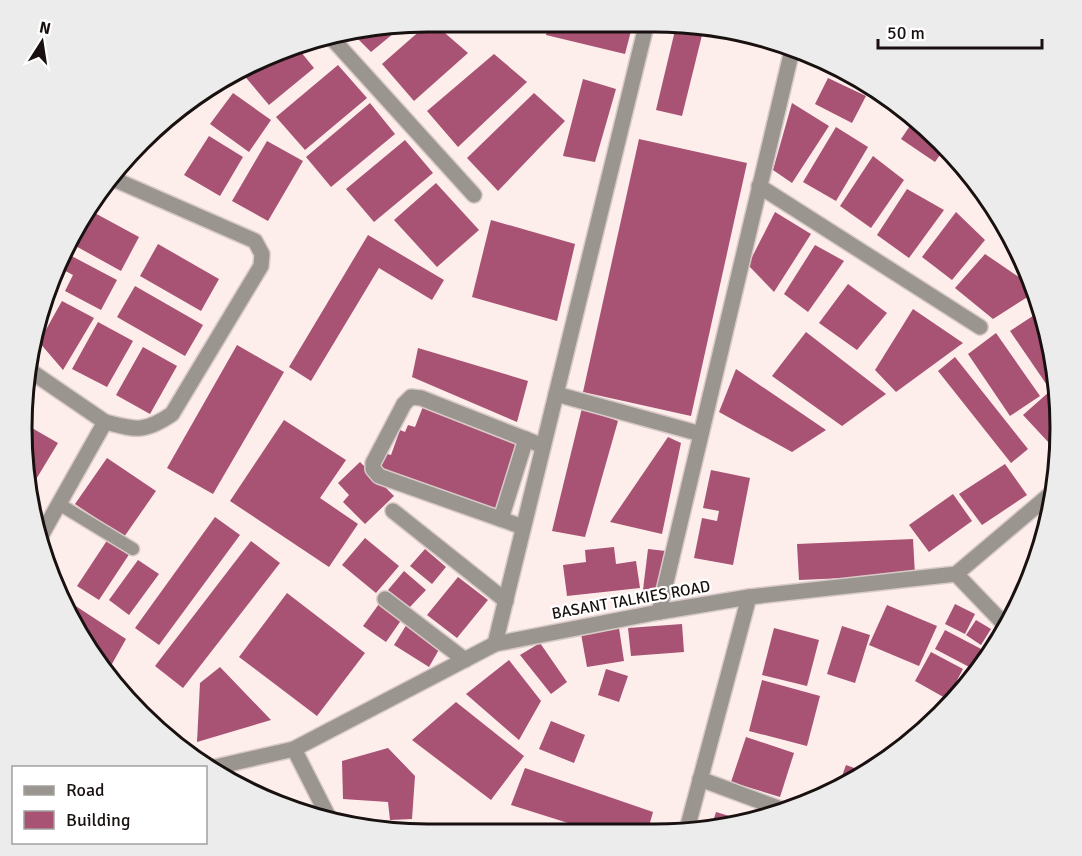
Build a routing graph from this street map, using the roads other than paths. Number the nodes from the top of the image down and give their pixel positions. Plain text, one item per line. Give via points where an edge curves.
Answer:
1 (645, 32) edge
2 (336, 43) edge
3 (790, 56) edge
4 (118, 181) edge
5 (759, 186) junction
6 (474, 195) dead end
7 (980, 327) dead end
8 (35, 374) edge
9 (556, 394) junction
10 (105, 422) junction
11 (701, 434) junction
12 (526, 439) junction
13 (543, 446) junction
14 (1044, 500) edge
15 (59, 504) junction
16 (393, 511) dead end
17 (501, 519) junction
18 (524, 527) junction
19 (45, 529) edge
20 (134, 549) dead end
21 (956, 574) junction
22 (749, 597) junction
23 (385, 599) dead end
24 (506, 601) junction
25 (659, 612) junction
26 (1000, 620) edge
27 (495, 644) junction
28 (465, 660) junction
29 (294, 749) junction
30 (221, 766) edge
31 (700, 779) junction
32 (772, 806) edge
33 (325, 811) edge
34 (689, 823) edge

1 - 9 street
2 - 6 street
3 - 5 street
4 - 10 street via 255,241 262,254 261,266 172,414 156,426 134,429
5 - 7 street
5 - 11 street
8 - 10 street
9 - 11 street
9 - 13 street
10 - 15 street
11 - 25 street
12 - 13 street
12 - 17 street
12 - 17 street via 411,397 373,463 379,476
13 - 18 street
14 - 21 street
15 - 19 street
15 - 20 lane
16 - 24 street
17 - 18 street
18 - 24 street
21 - 22 street, BASANT TALKIES ROAD
21 - 26 street
22 - 25 street, BASANT TALKIES ROAD
22 - 31 street
23 - 28 street
24 - 27 street
25 - 27 street, BASANT TALKIES ROAD
27 - 28 street, BASANT TALKIES ROAD
28 - 29 street, BASANT TALKIES ROAD
29 - 30 street, BASANT TALKIES ROAD
29 - 33 street
31 - 32 street
31 - 34 street

